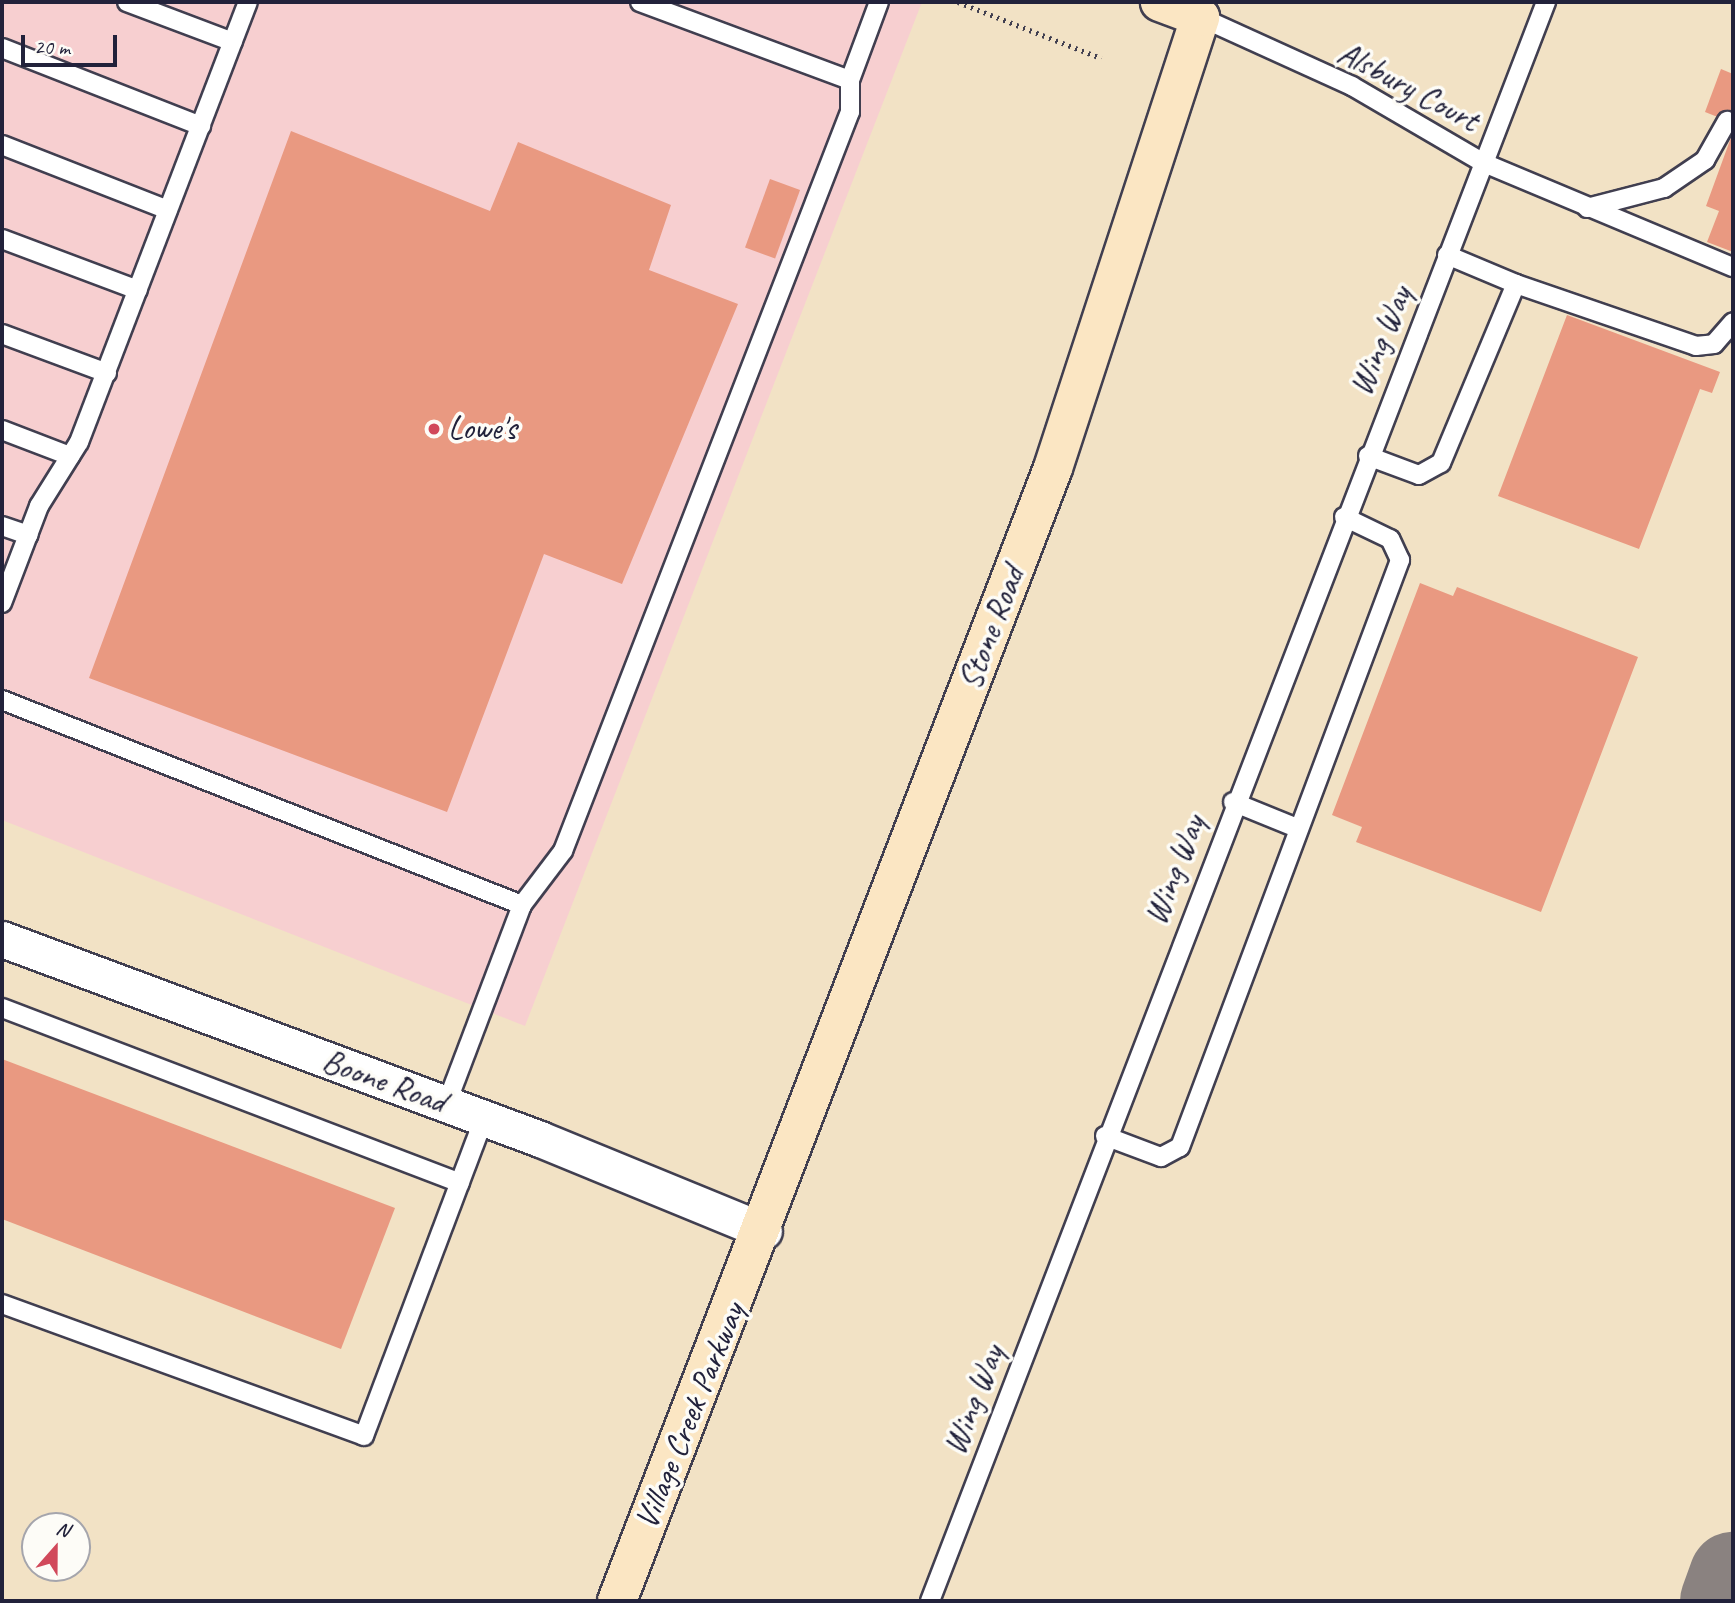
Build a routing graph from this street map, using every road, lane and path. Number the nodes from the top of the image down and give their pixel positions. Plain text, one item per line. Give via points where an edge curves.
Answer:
1 (127, 2) edge
2 (248, 2) edge
3 (640, 2) edge
4 (879, 2) edge
5 (958, 2) edge
6 (1160, 2) edge
7 (1546, 2) edge
8 (1199, 17) junction
9 (233, 42) junction
10 (2, 48) edge
11 (1101, 58) dead end
12 (850, 80) junction
13 (1727, 121) dead end
14 (201, 126) junction
15 (2, 145) edge
16 (1484, 163) junction
17 (1587, 208) junction
18 (168, 210) junction
19 (2, 239) edge
20 (1447, 255) junction
21 (1733, 267) edge
22 (1516, 284) junction
23 (138, 290) junction
24 (1733, 322) edge
25 (2, 334) edge
26 (107, 373) junction
27 (2, 430) edge
28 (70, 456) junction
29 (1368, 456) junction
30 (1343, 517) junction
31 (2, 526) edge
32 (28, 536) junction
33 (2, 603) edge
34 (2, 700) edge
35 (1233, 802) junction
36 (1297, 828) junction
37 (522, 905) junction
38 (2, 939) edge
39 (2, 1008) edge
40 (446, 1105) junction
41 (484, 1119) junction
42 (1105, 1136) junction
43 (460, 1183) junction
44 (764, 1231) junction
45 (2, 1304) edge
46 (617, 1601) edge
47 (930, 1601) edge

1 - 9 lane
2 - 9 lane
3 - 12 lane
4 - 12 lane
5 - 11 path
6 - 8 street
7 - 16 lane, Wing Way
8 - 16 lane, Alsbury Court via 1352,86
8 - 44 street, Stone Road via 1053,468
9 - 14 lane
10 - 14 lane
12 - 37 lane via 850,112 563,851
13 - 17 lane via 1705,160 1664,188
14 - 18 lane
15 - 18 lane
16 - 17 lane, Alsbury Court
16 - 20 lane, Wing Way
17 - 21 lane, Alsbury Court
18 - 23 lane
19 - 23 lane
20 - 22 lane
20 - 29 lane, Wing Way
22 - 24 lane via 1696,346 1714,344
22 - 29 lane via 1441,463 1419,475
23 - 26 lane
25 - 26 lane
26 - 28 lane
27 - 28 lane
28 - 32 lane
29 - 30 lane, Wing Way
30 - 35 lane, Wing Way
30 - 36 lane via 1390,539 1400,561
31 - 32 lane
32 - 33 lane
34 - 37 lane
35 - 36 lane
35 - 42 lane, Wing Way
36 - 42 lane via 1180,1147 1161,1157
37 - 40 lane
38 - 40 street, Boone Road
39 - 43 lane
40 - 41 street, Boone Road
41 - 43 lane
41 - 44 street, Boone Road
42 - 47 lane, Wing Way
43 - 45 lane via 364,1436
44 - 46 street, Village Creek Parkway

